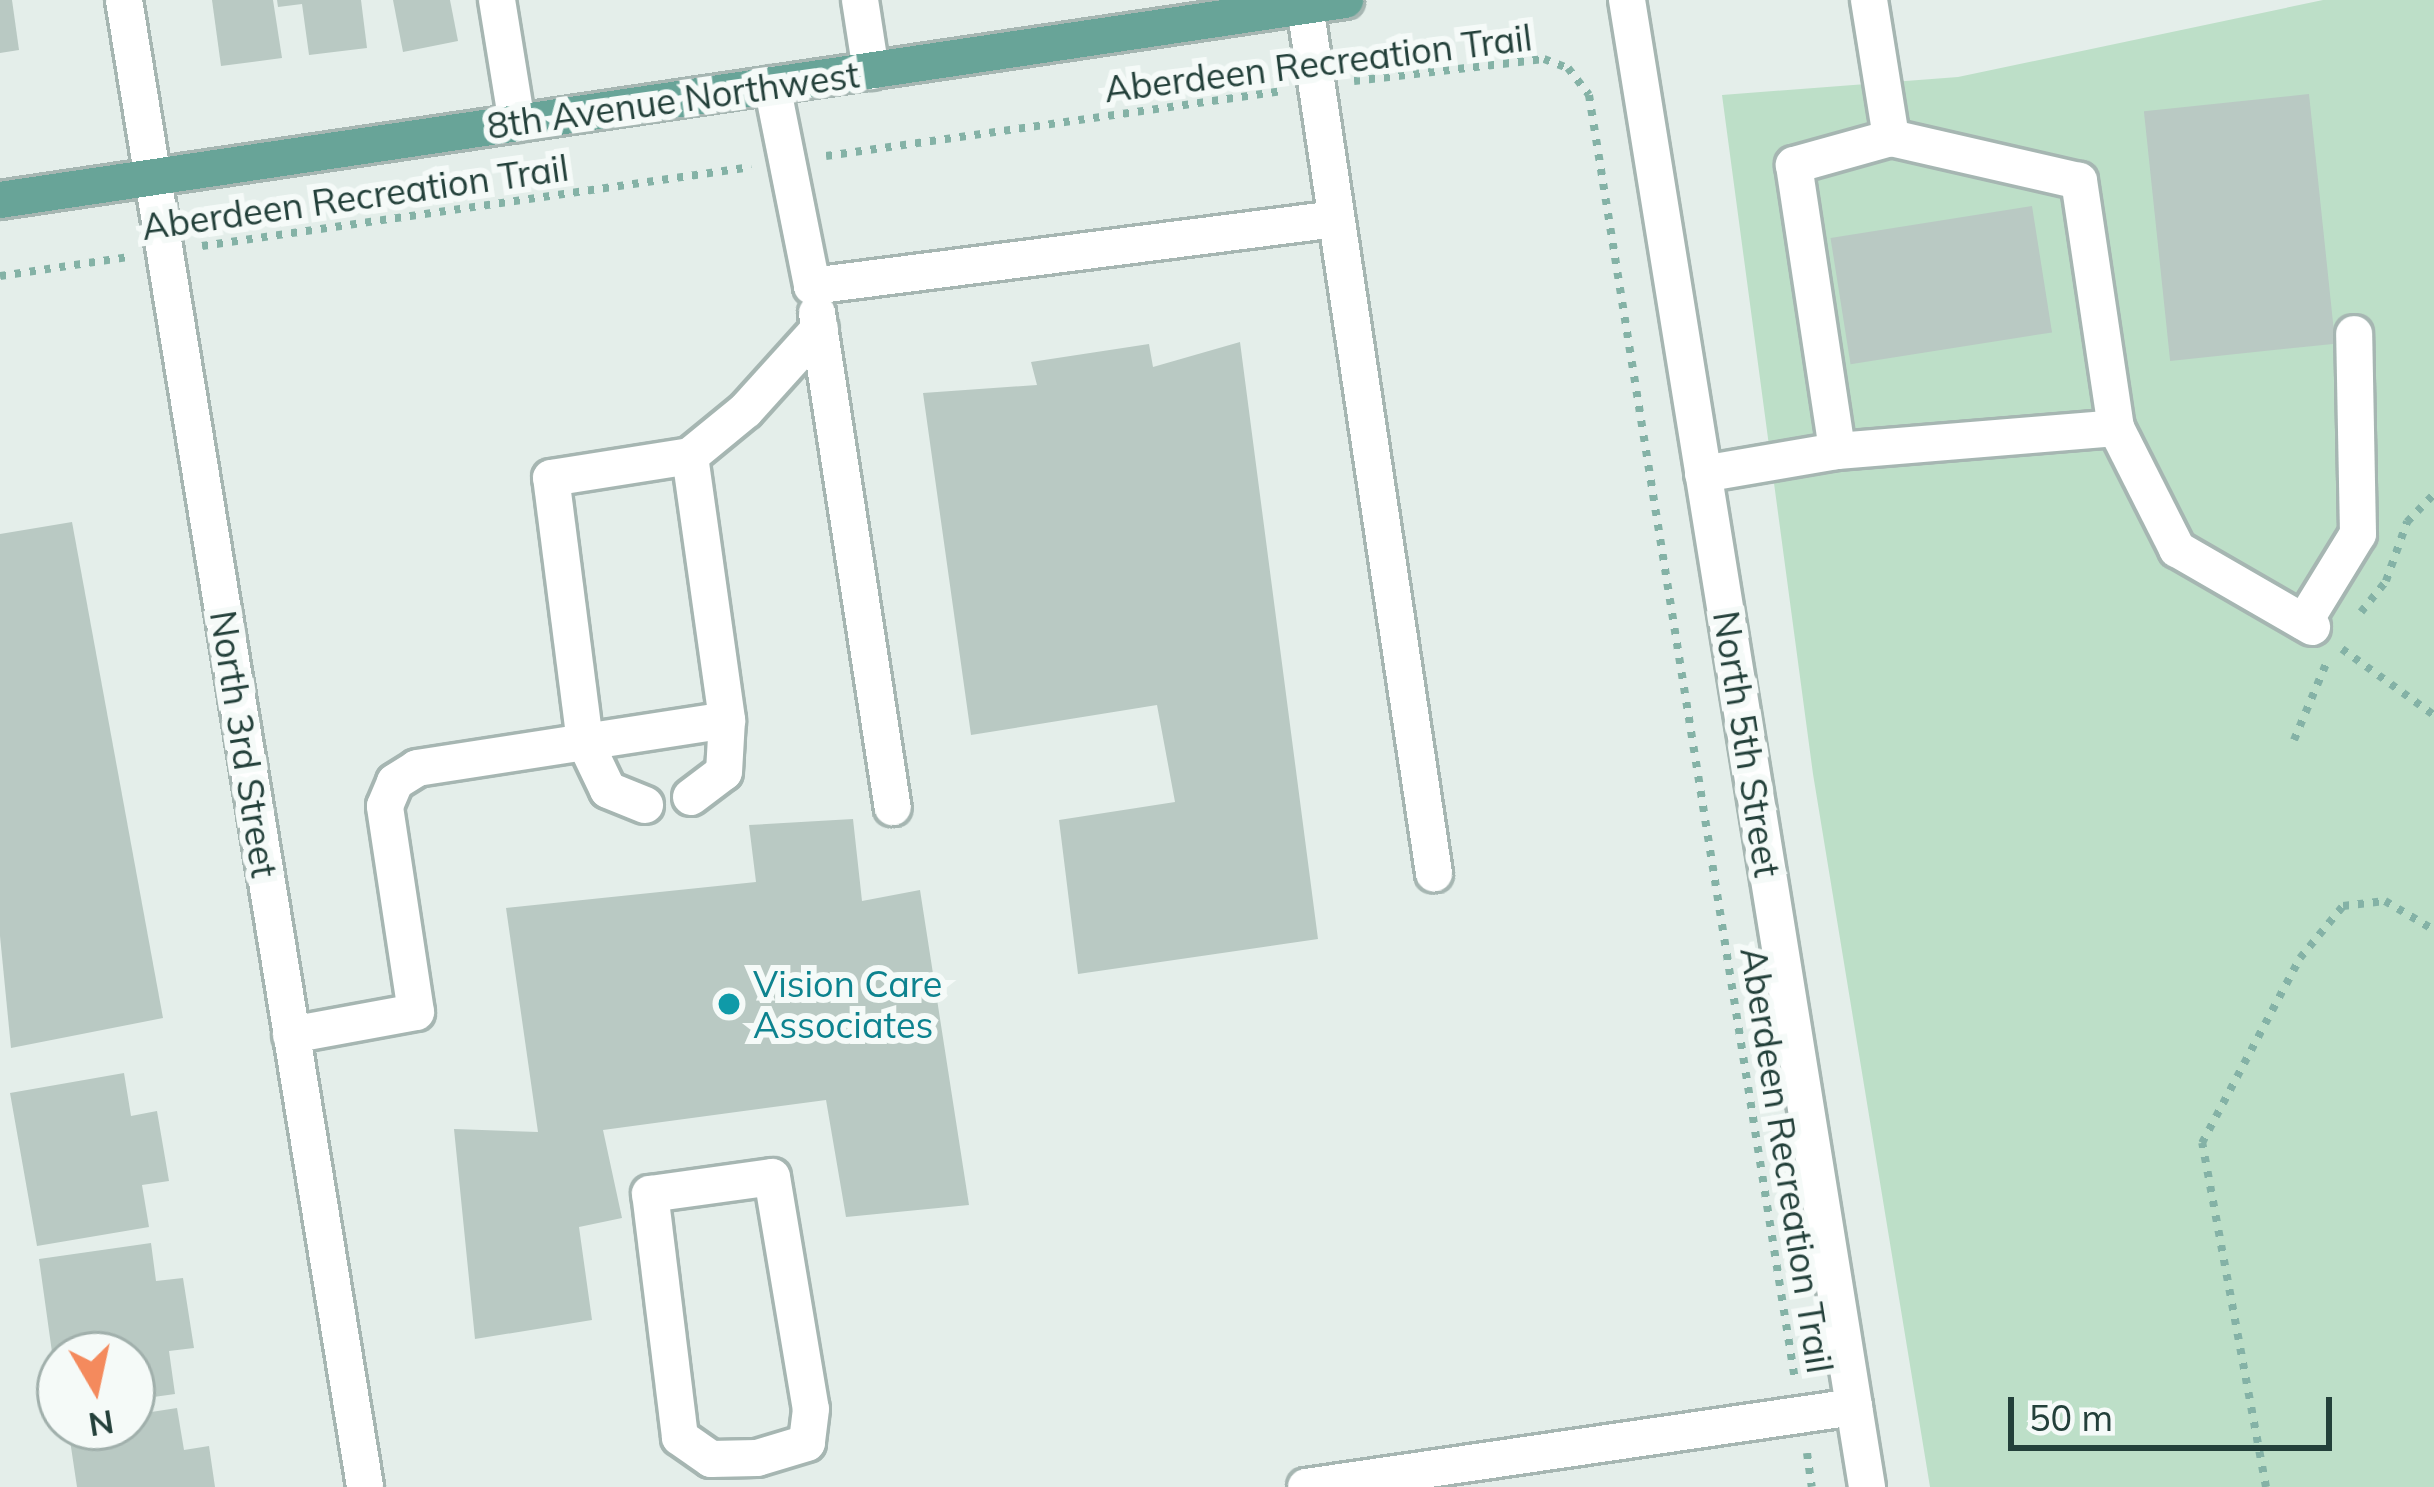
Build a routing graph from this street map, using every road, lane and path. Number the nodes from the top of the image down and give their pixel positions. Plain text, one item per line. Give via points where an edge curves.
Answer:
1 (124, 0) edge
2 (497, 0) edge
3 (860, 0) edge
4 (1345, 0) edge
5 (1627, 0) edge
6 (1869, 0) edge
7 (1305, 6) junction
8 (871, 71) junction
9 (772, 85) junction
10 (1316, 86) junction
11 (518, 123) junction
12 (1891, 138) junction
13 (789, 161) junction
14 (152, 178) junction
15 (0, 200) edge
16 (1336, 219) junction
17 (164, 251) junction
18 (0, 276) edge
19 (812, 286) junction
20 (820, 328) junction
21 (2354, 334) dead end
22 (2116, 428) junction
23 (1837, 451) junction
24 (690, 456) junction
25 (1703, 474) junction
26 (2434, 715) edge
27 (727, 720) junction
28 (2294, 740) dead end
29 (586, 742) junction
30 (691, 797) dead end
31 (645, 805) dead end
32 (893, 807) dead end
33 (1434, 873) dead end
34 (2434, 930) edge
35 (291, 1035) junction
36 (1854, 1407) junction
37 (1801, 1416) junction
38 (759, 1472) edge
39 (365, 1487) edge
40 (1306, 1487) edge
41 (1812, 1487) edge
42 (1867, 1487) edge
43 (2266, 1487) edge

1 - 14 street, North 3rd Street
2 - 11 street
3 - 8 street
4 - 7 main road, 8th Avenue Northwest
5 - 25 street, North 5th Street
6 - 12 street
7 - 8 main road, 8th Avenue Northwest
7 - 10 street
8 - 9 main road, 8th Avenue Northwest
9 - 11 main road, 8th Avenue Northwest
9 - 13 street
10 - 13 path, Aberdeen Recreation Trail
10 - 16 street
10 - 37 path, Aberdeen Recreation Trail via 1544,59 1568,68 1589,95
11 - 14 main road, 8th Avenue Northwest
12 - 22 street via 2080,181
12 - 23 street via 1794,165
13 - 17 path, Aberdeen Recreation Trail
13 - 19 street
14 - 15 main road, 8th Avenue Northwest
14 - 17 street, North 3rd Street
16 - 19 street
16 - 33 street
17 - 18 path, Aberdeen Recreation Trail
17 - 35 street, North 3rd Street
19 - 20 street
20 - 24 street via 746,410
20 - 32 street
21 - 22 street via 2358,534 2308,624 2177,549
22 - 23 street
23 - 25 street
24 - 27 street
24 - 29 street via 551,478
25 - 36 street, North 5th Street
26 - 28 path via 2335,644
27 - 29 street
27 - 30 street via 724,772
29 - 31 street via 608,790
29 - 35 street via 417,768 395,782 385,806 416,1012
34 - 43 path via 2386,901 2343,906 2300,958 2201,1143
35 - 39 street, North 3rd Street
36 - 37 street
36 - 42 street, North 5th Street
37 - 40 street
37 - 41 path, Aberdeen Recreation Trail
38 - 38 street via 807,1443 811,1409 772,1177 650,1194 680,1438 711,1459

